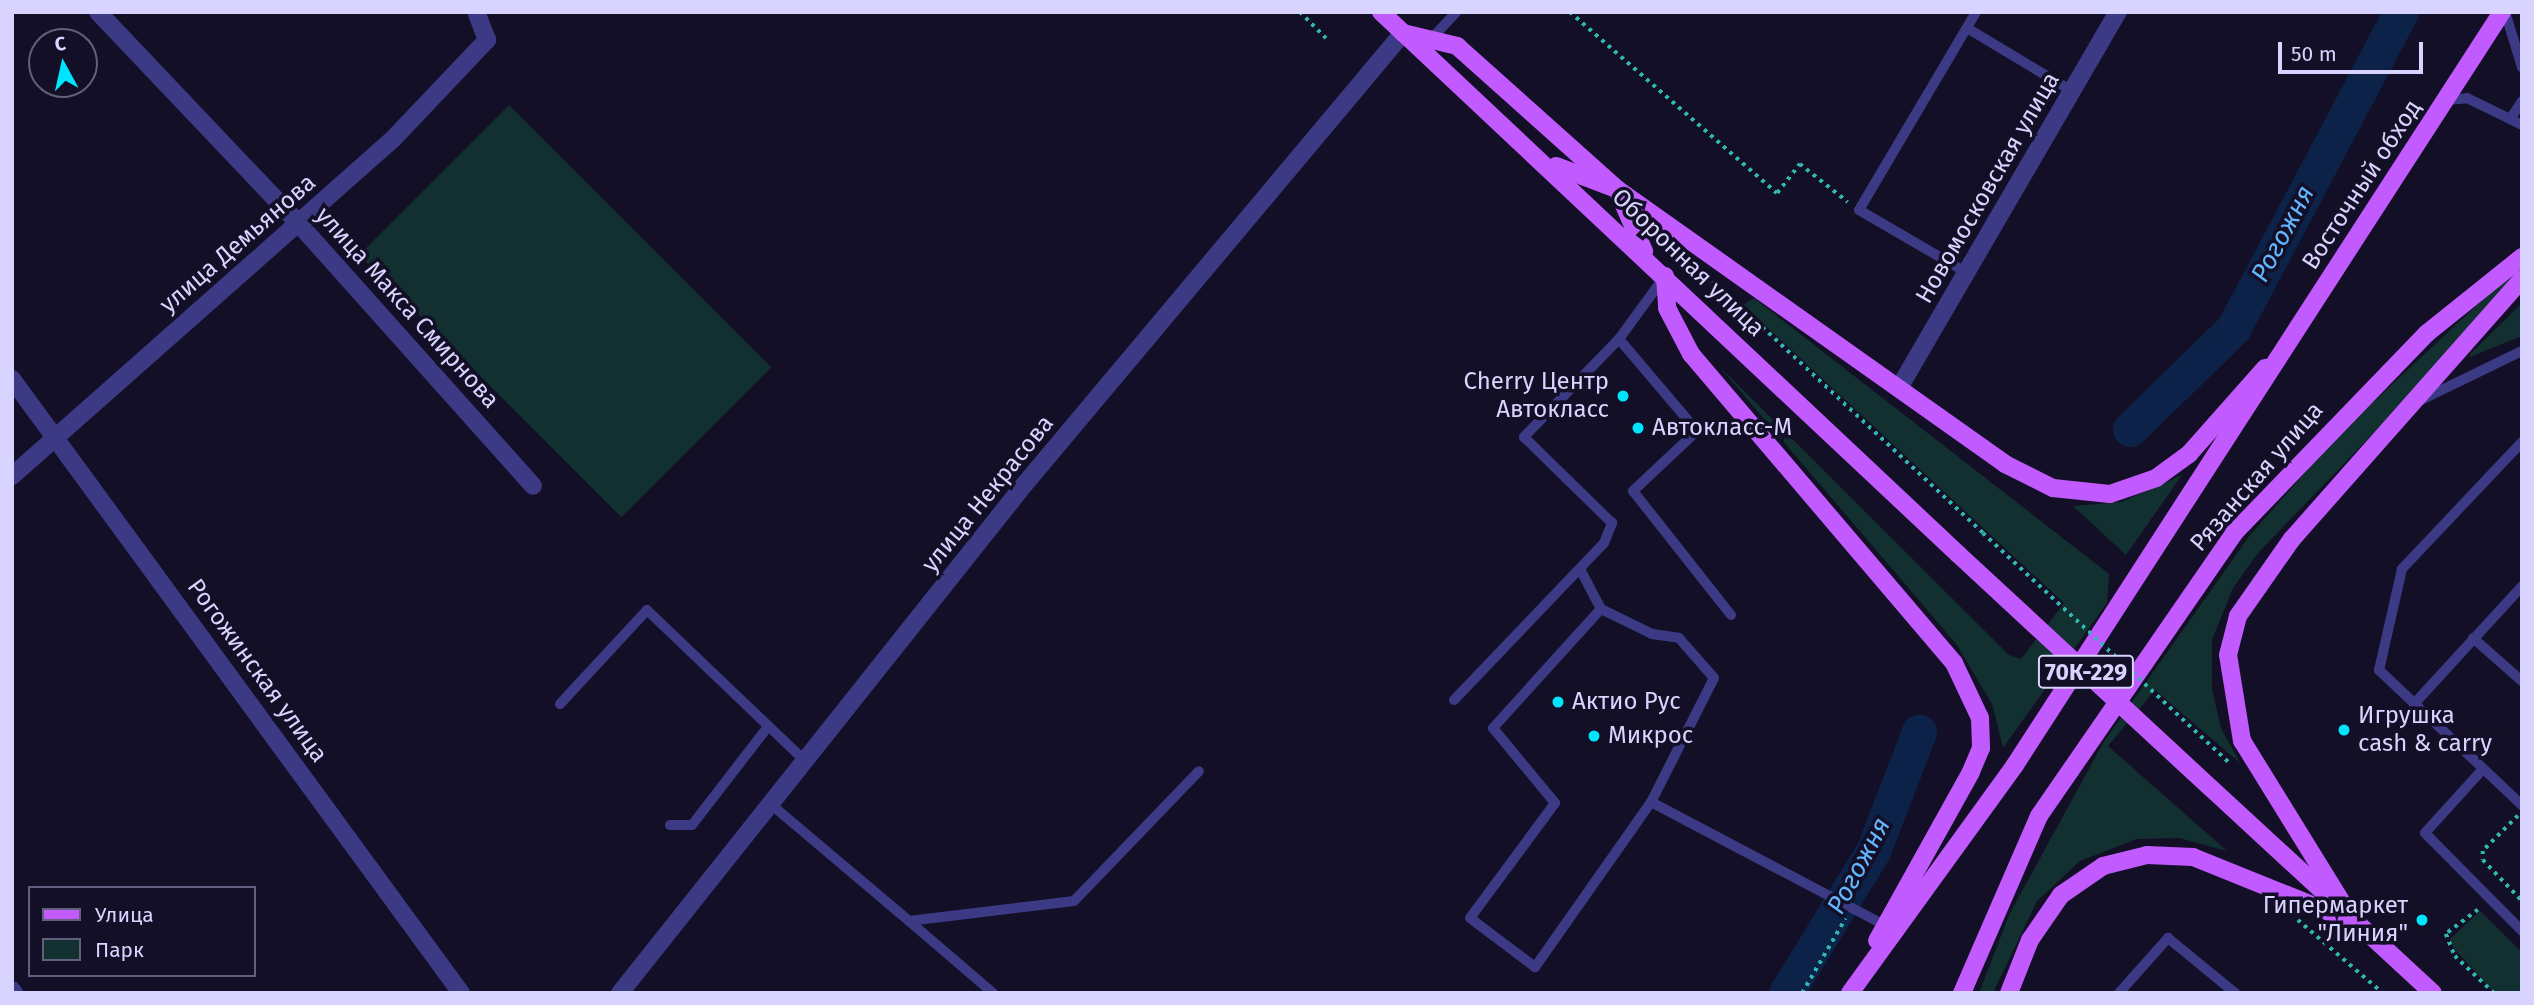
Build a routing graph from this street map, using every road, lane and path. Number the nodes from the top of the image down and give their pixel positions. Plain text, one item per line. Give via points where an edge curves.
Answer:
1 (98, 12) edge
2 (476, 12) edge
3 (1300, 12) edge
4 (1381, 12) edge
5 (1456, 12) edge
6 (1570, 12) edge
7 (1976, 12) edge
8 (2118, 12) edge
9 (2504, 12) edge
10 (1966, 28) junction
11 (1403, 33) junction
12 (1434, 36) junction
13 (1326, 38) dead end
14 (1422, 50) junction
15 (2522, 67) edge
16 (2072, 91) junction
17 (2446, 100) junction
18 (2522, 101) edge
19 (2511, 118) junction
20 (2522, 125) edge
21 (1547, 163) junction
22 (1618, 189) junction
23 (1859, 210) junction
24 (299, 224) junction
25 (1647, 257) junction
26 (2522, 257) edge
27 (1705, 274) dead end
28 (1969, 274) junction
29 (1665, 276) junction
30 (2522, 279) edge
31 (1619, 339) junction
32 (2286, 349) junction
33 (2522, 351) edge
34 (12, 379) edge
35 (1899, 388) junction
36 (2421, 400) junction
37 (1697, 431) junction
38 (1756, 432) junction
39 (55, 436) junction
40 (2522, 442) edge
41 (12, 476) edge
42 (533, 486) dead end
43 (1580, 569) junction
44 (2522, 586) edge
45 (1601, 609) junction
46 (1731, 615) dead end
47 (2473, 639) junction
48 (2522, 681) edge
49 (1454, 700) dead end
50 (560, 704) dead end
51 (2414, 704) junction
52 (767, 728) junction
53 (807, 763) junction
54 (2231, 764) dead end
55 (2483, 769) junction
56 (1199, 771) dead end
57 (1651, 802) junction
58 (2522, 805) edge
59 (772, 806) junction
60 (2522, 813) edge
61 (670, 825) dead end
62 (2522, 901) edge
63 (1850, 910) junction
64 (2478, 910) dead end
65 (2294, 916) dead end
66 (909, 921) junction
67 (2354, 922) junction
68 (1884, 925) junction
69 (2522, 931) edge
70 (1861, 977) junction
71 (461, 993) edge
72 (620, 993) edge
73 (993, 993) edge
74 (1802, 993) edge
75 (1850, 993) edge
76 (1962, 993) edge
77 (2009, 993) edge
78 (2119, 993) edge
79 (2235, 993) edge
80 (2383, 993) edge
81 (2433, 993) edge
82 (2494, 993) edge

1 - 24 street, улица Макса Смирнова
2 - 24 street, улица Демьянова via 487,40 393,139
3 - 13 path
4 - 11 main road, Оборонная улица
5 - 12 lane
6 - 23 path via 1777,192 1800,164
7 - 10 lane
8 - 16 street, Новомосковская улица
9 - 15 lane
9 - 17 main road, Восточный обход
10 - 16 lane
10 - 23 lane
11 - 12 main road
11 - 14 main road, Оборонная улица
11 - 53 street, улица Некрасова via 1024,485
12 - 14 main road
12 - 22 main road via 1457,46
14 - 21 main road, Оборонная улица
16 - 28 street, Новомосковская улица
17 - 19 lane via 2467,98
17 - 32 main road, Восточный обход
18 - 19 lane
19 - 20 lane
21 - 22 main road
21 - 25 main road, Оборонная улица
22 - 25 main road
22 - 35 main road
23 - 28 lane
24 - 39 street, улица Демьянова
24 - 42 street, улица Макса Смирнова
25 - 29 main road, Оборонная улица
26 - 76 main road, Рязанская улица via 2426,334 2234,533 2039,816
27 - 54 path, bridge
28 - 35 street, Новомосковская улица
29 - 31 lane
29 - 38 main road via 1675,331
29 - 67 main road, Оборонная улица / 70К-229, bridge
30 - 36 main road
31 - 37 lane
31 - 43 lane via 1524,437 1612,523 1604,543
32 - 35 main road via 2173,467 2110,494 2053,488 2005,464
32 - 70 main road, Рязанская улица via 2015,765
33 - 36 lane
34 - 39 street, Рогожинская улица
36 - 67 main road via 2258,581 2238,616 2228,655 2242,741
37 - 38 lane
37 - 46 lane via 1633,491
38 - 68 main road via 1954,663 1980,718 1981,748 1971,772
39 - 41 street, улица Демьянова
39 - 71 street, Рогожинская улица
40 - 51 lane via 2402,569 2379,670
43 - 45 lane
43 - 49 lane
44 - 47 lane
45 - 57 lane via 1652,634 1679,638 1714,678
45 - 57 lane via 1493,728 1555,803 1470,918 1535,967
47 - 48 lane
47 - 51 lane
50 - 52 lane via 647,610
51 - 55 lane
52 - 53 lane
52 - 61 lane via 692,825
53 - 59 street, улица Некрасова
55 - 58 lane
55 - 69 lane via 2425,833
56 - 66 lane via 1074,901
57 - 63 lane
59 - 66 lane
59 - 72 street, улица Некрасова
60 - 62 path via 2483,851 2483,860
63 - 68 lane
63 - 74 path
64 - 82 path via 2446,934 2455,956
65 - 80 path
66 - 73 lane
67 - 77 main road via 2193,857 2147,855 2103,866 2062,895 2030,940
67 - 81 main road, 70К-229
68 - 70 main road
70 - 75 main road, Рязанская улица
78 - 79 lane via 2168,938

